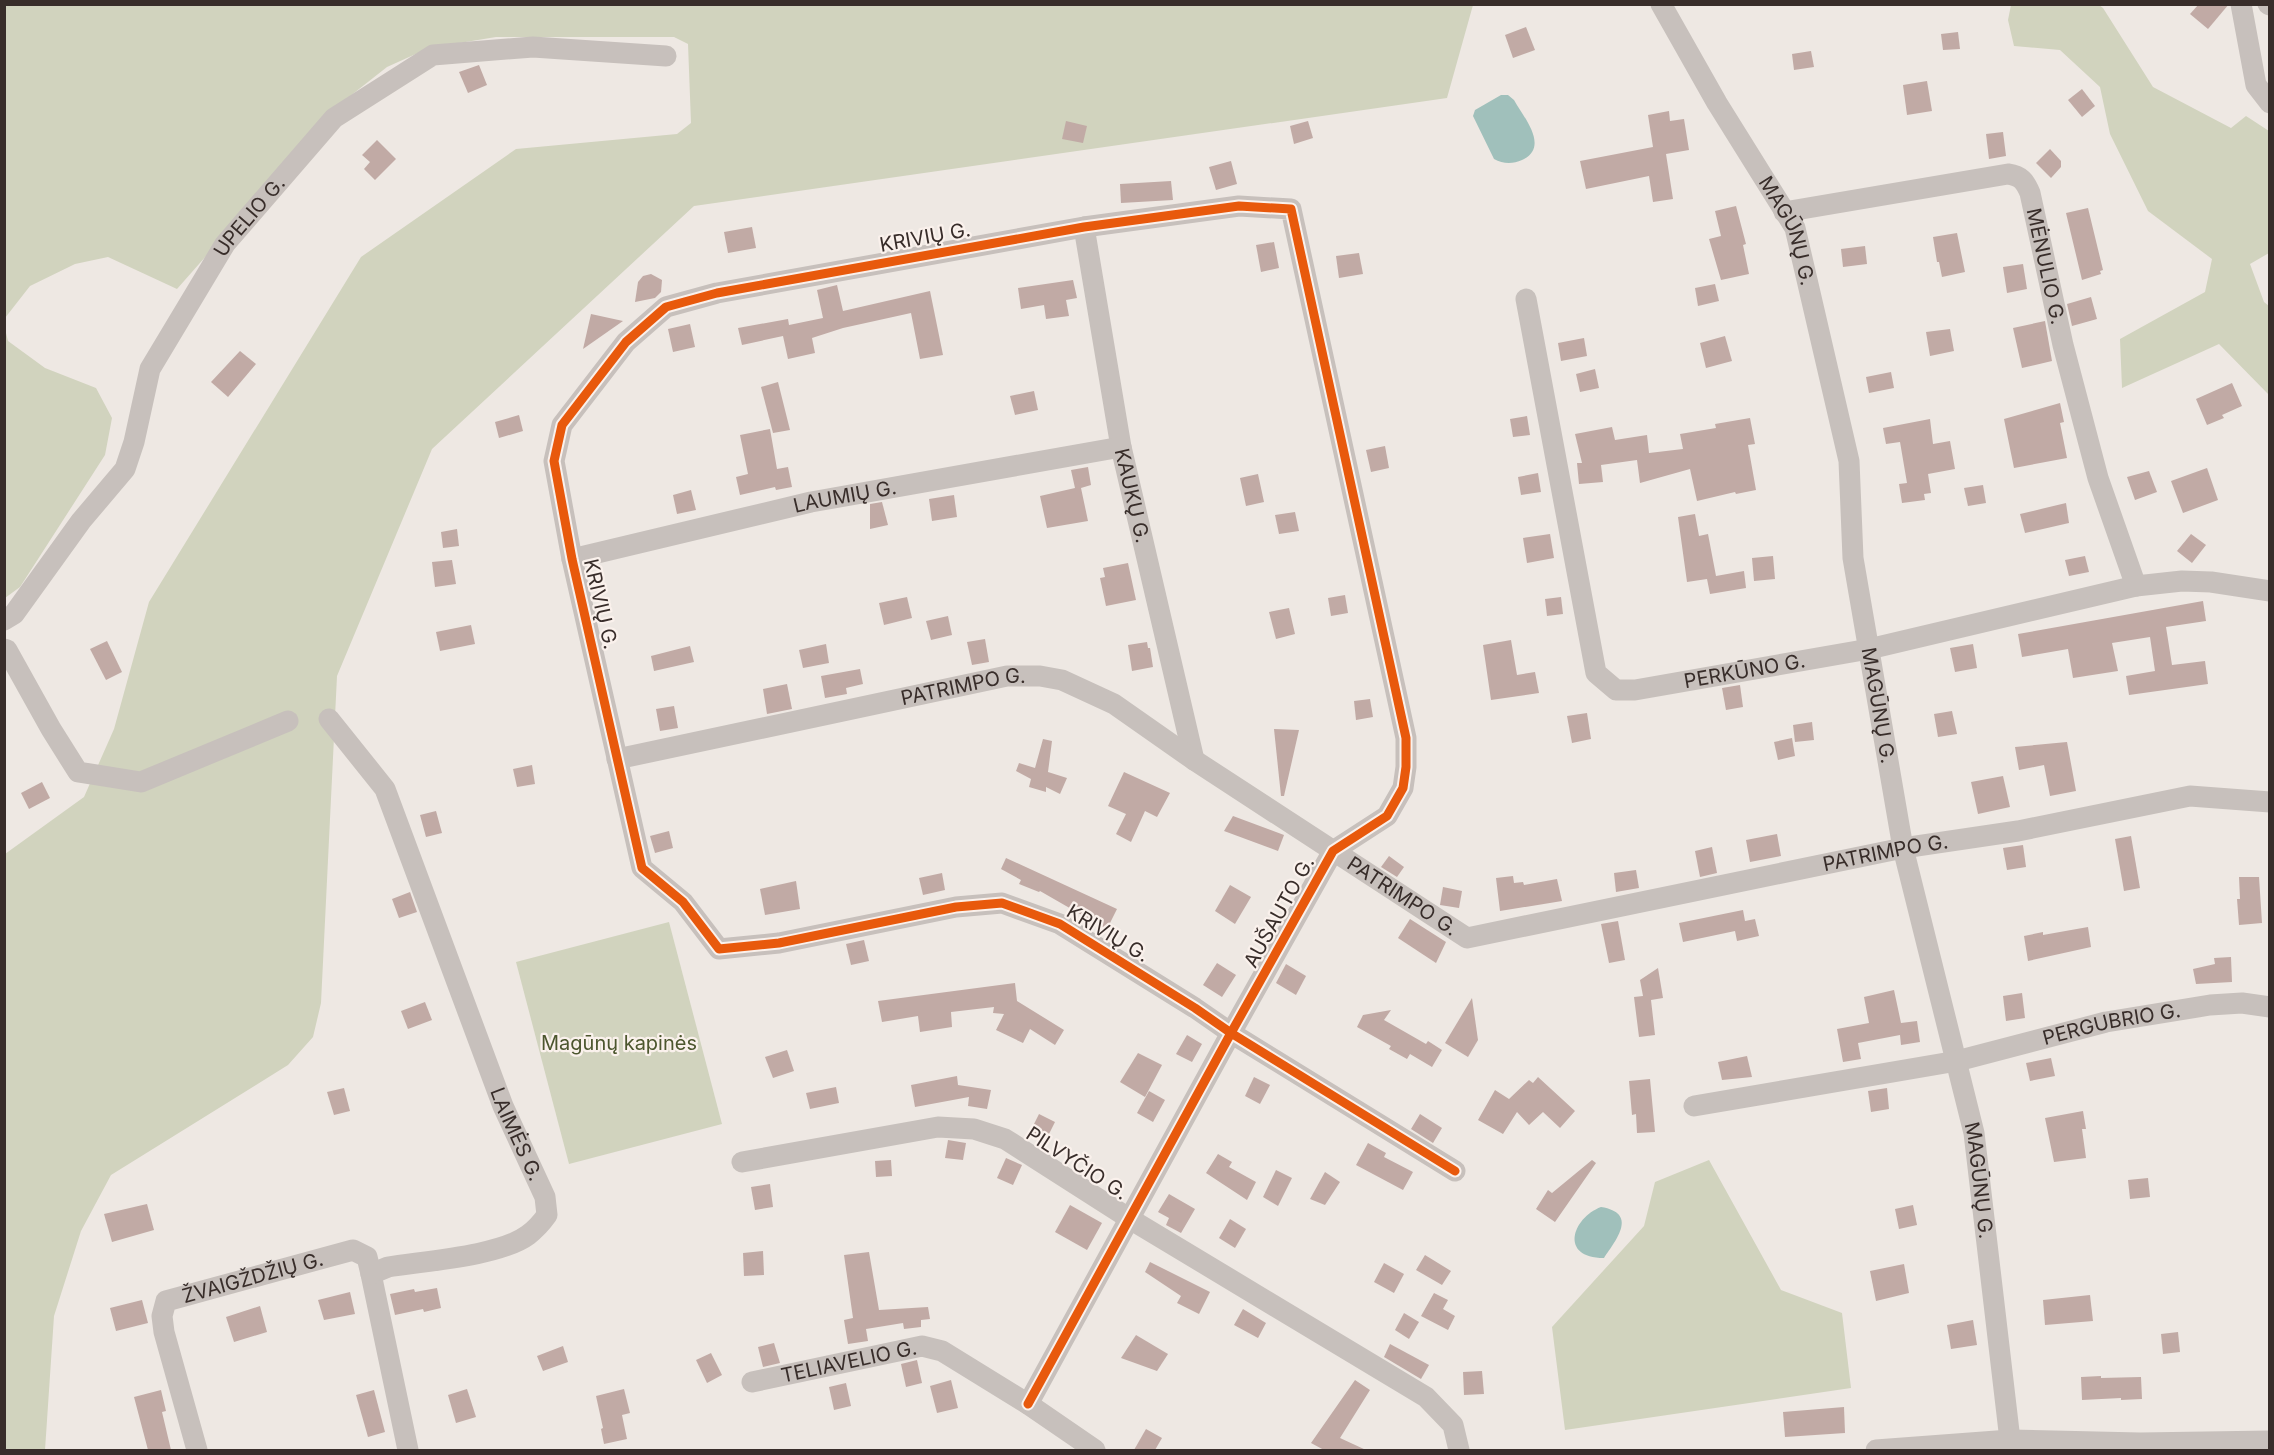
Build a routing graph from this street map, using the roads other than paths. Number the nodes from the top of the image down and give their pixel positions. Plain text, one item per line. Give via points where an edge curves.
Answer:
1 (1661, 4) edge
2 (2241, 4) edge
3 (666, 56) dead end
4 (2270, 103) edge
5 (1785, 212) junction
6 (1084, 227) junction
7 (1526, 299) dead end
8 (1335, 420) joint
9 (1121, 447) junction
10 (572, 559) junction
11 (2136, 586) junction
12 (2270, 591) edge
13 (4, 620) edge
14 (4, 649) edge
15 (1869, 649) junction
16 (329, 719) dead end
17 (288, 721) dead end
18 (617, 759) junction
19 (1194, 760) junction
20 (2270, 802) edge
21 (1903, 848) junction
22 (1334, 851) junction
23 (2270, 1007) edge
24 (1232, 1033) junction
25 (1958, 1061) junction
26 (1694, 1106) dead end
27 (742, 1162) dead end
28 (1455, 1171) dead end
29 (1130, 1219) junction
30 (371, 1274) junction
31 (752, 1382) dead end
32 (1028, 1404) junction
33 (2010, 1440) junction
34 (2270, 1441) edge
35 (2090, 1446) edge
36 (197, 1450) edge
37 (408, 1450) edge
38 (1095, 1450) edge
39 (1459, 1450) edge
40 (1876, 1450) edge

1 - 5 street, MAGŪNŲ G.
2 - 4 street via 2256,85
3 - 13 street, UPELIO G. via 533,47 434,55 334,118 225,244 150,369 125,469 81,521 14,614
5 - 11 street, MĖNULIO G. via 2008,174 2025,182 2098,478
5 - 15 street, MAGŪNŲ G. via 1795,228 1849,460 1853,558
6 - 8 street, KRIVIŲ G. via 1239,206 1291,209
6 - 9 street, KAUKŲ G.
6 - 10 street, KRIVIŲ G. via 717,293 666,307 626,342 562,425 554,460
7 - 15 street, PERKŪNO G. via 1596,673 1616,690 1635,690
8 - 22 street, AUŠAUTO G. via 1406,738 1406,758 1403,788 1387,816
9 - 10 street, LAUMIŲ G. via 811,502
9 - 19 street, KAUKŲ G.
10 - 18 street, KRIVIŲ G.
11 - 12 street, PERKŪNO G. via 2182,580
11 - 15 street, PERKŪNO G.
14 - 17 street via 78,772 141,782
15 - 21 street, MAGŪNŲ G.
16 - 30 street, LAIMĖS G. via 385,789 503,1106 545,1197 547,1215 526,1237 499,1250 388,1267
18 - 19 street, PATRIMPO G. via 1007,676 1040,676 1062,680 1114,704
18 - 24 street, KRIVIŲ G. via 642,868 683,902 719,949 779,943 956,908 1002,903 1060,924
19 - 22 street, PATRIMPO G.
20 - 21 street, PATRIMPO G. via 2190,796 2018,831
21 - 22 street, PATRIMPO G. via 1467,938
21 - 25 street, MAGŪNŲ G.
22 - 24 street, AUŠAUTO G.
23 - 25 street, PERGUBRIO G. via 2242,1003 2210,1005 2106,1022
24 - 28 street, KRIVIŲ G.
24 - 29 street, AUŠAUTO G.
25 - 26 street, PERGUBRIO G.
25 - 33 street, MAGŪNŲ G. via 1974,1132
27 - 29 street, PILVYČIO G. via 938,1127 974,1129 1005,1138
29 - 32 street, AUŠAUTO G.
29 - 39 street, PILVYČIO G. via 1426,1396 1453,1425
30 - 36 street, ŽVAIGŽDŽIŲ G. via 367,1257 354,1250 166,1301 162,1316 164,1332
30 - 37 street
31 - 32 street, TELIAVELIO G. via 922,1346 942,1351
32 - 38 street, TELIAVELIO G.
33 - 35 street
33 - 40 street
34 - 35 street

